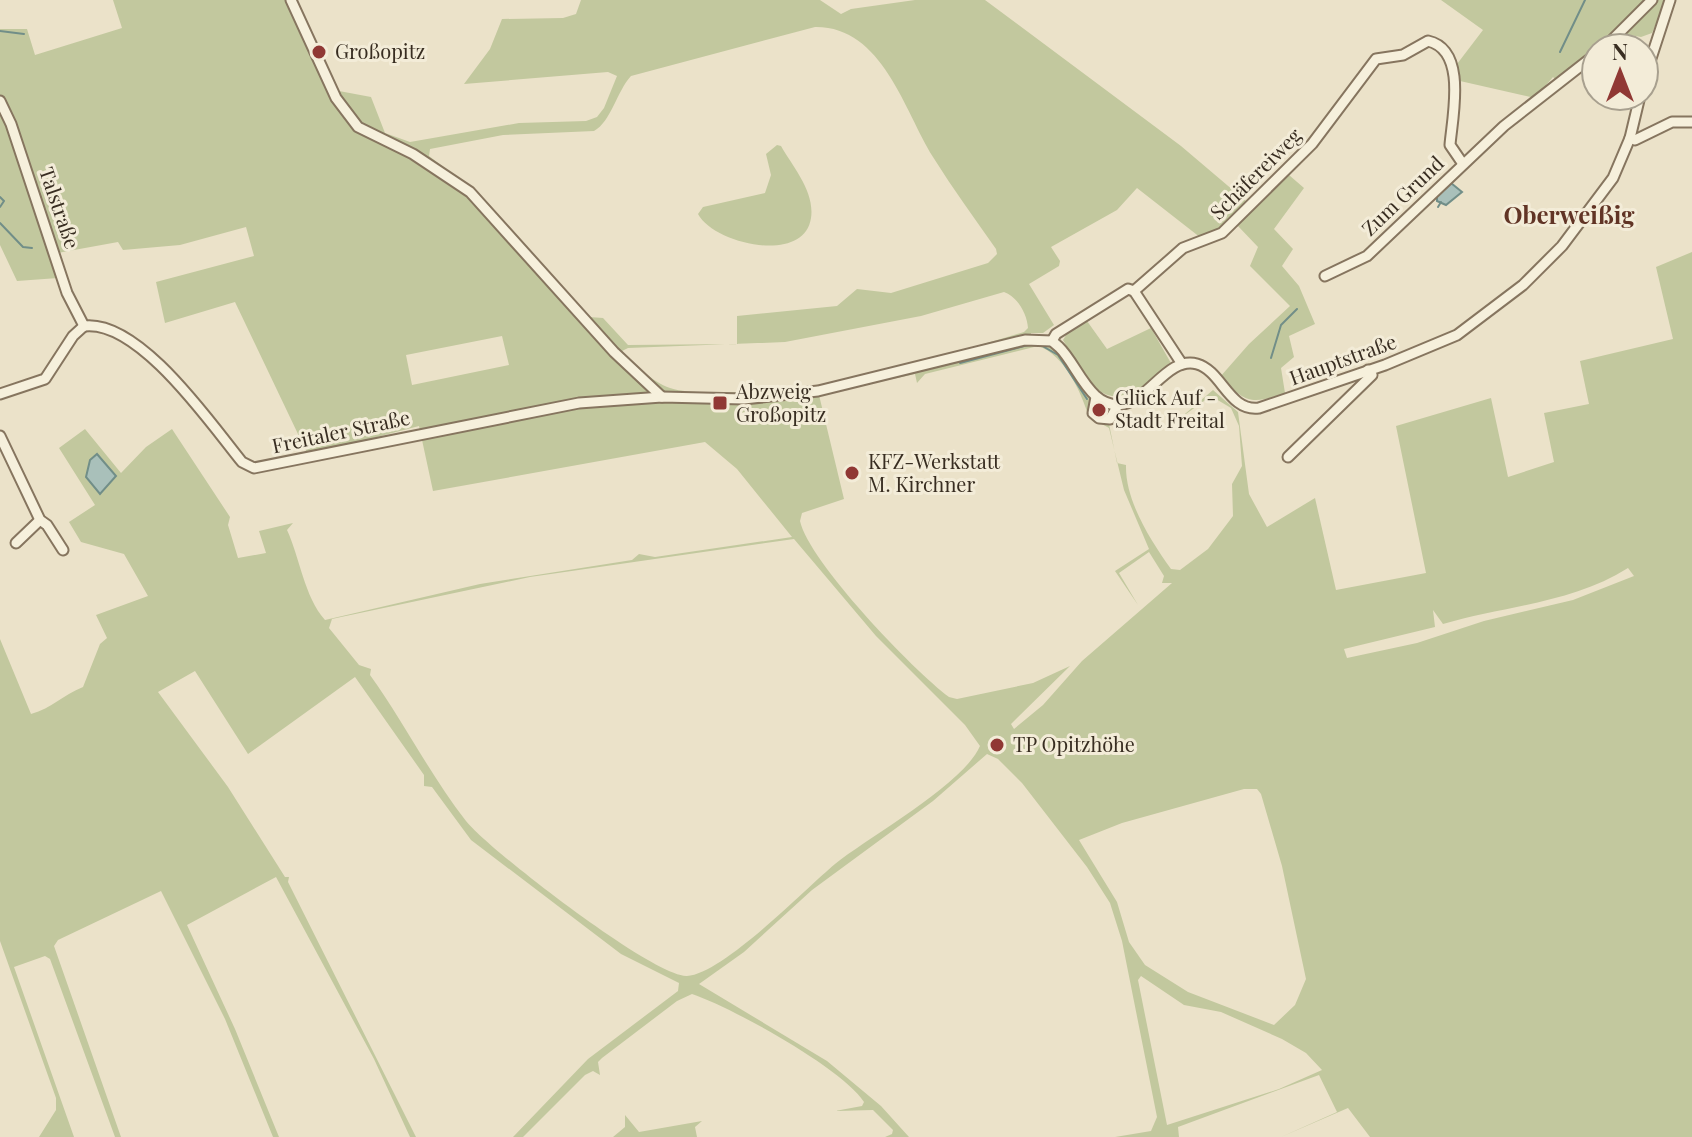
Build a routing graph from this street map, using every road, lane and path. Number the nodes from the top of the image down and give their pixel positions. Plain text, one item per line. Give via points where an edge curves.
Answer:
1 (291, 0) edge
2 (1652, 0) edge
3 (1670, 0) edge
4 (1620, 32) edge
5 (1660, 32) edge
6 (1382, 56) joint
7 (1580, 66) edge
8 (0, 101) edge
9 (1636, 112) edge
10 (1692, 122) edge
11 (1630, 138) junction
12 (1463, 164) junction
13 (1325, 276) dead end
14 (1134, 291) junction
15 (84, 326) junction
16 (1052, 341) junction
17 (1182, 364) junction
18 (1368, 370) junction
19 (0, 394) edge
20 (662, 397) junction
21 (1096, 397) junction
22 (1118, 405) junction
23 (0, 436) edge
24 (1288, 457) dead end
25 (40, 520) junction
26 (16, 543) dead end
27 (63, 550) dead end

1 - 20 street via 336,98 358,127 413,154 470,192 614,352
2 - 4 street
3 - 5 street
6 - 12 street, Zum Grund via 1403,55 1428,41 1444,51 1456,93 1450,145
6 - 14 street, Schäfereiweg via 1312,144 1222,233 1183,248
7 - 12 street, Zum Grund
8 - 15 street, Talstraße via 67,293
9 - 11 street, Hauptstraße
10 - 11 street via 1672,122
11 - 18 street, Hauptstraße via 1613,178 1562,246 1523,285 1457,335
12 - 13 street, Zum Grund via 1367,256
14 - 16 street, Schäfereiweg via 1123,292
14 - 17 street
15 - 19 street via 45,379
15 - 20 street, Freitaler Straße via 105,327 130,341 190,394 242,462 254,468 579,403
16 - 20 street, Freitaler Straße via 1025,340 818,391 744,399
16 - 21 street
17 - 18 street, Hauptstraße via 1202,366 1251,409
17 - 22 street via 1143,394
18 - 24 street via 1372,375
21 - 22 street
21 - 22 street via 1093,413 1099,418 1110,419
23 - 25 street
25 - 26 street
25 - 27 street

